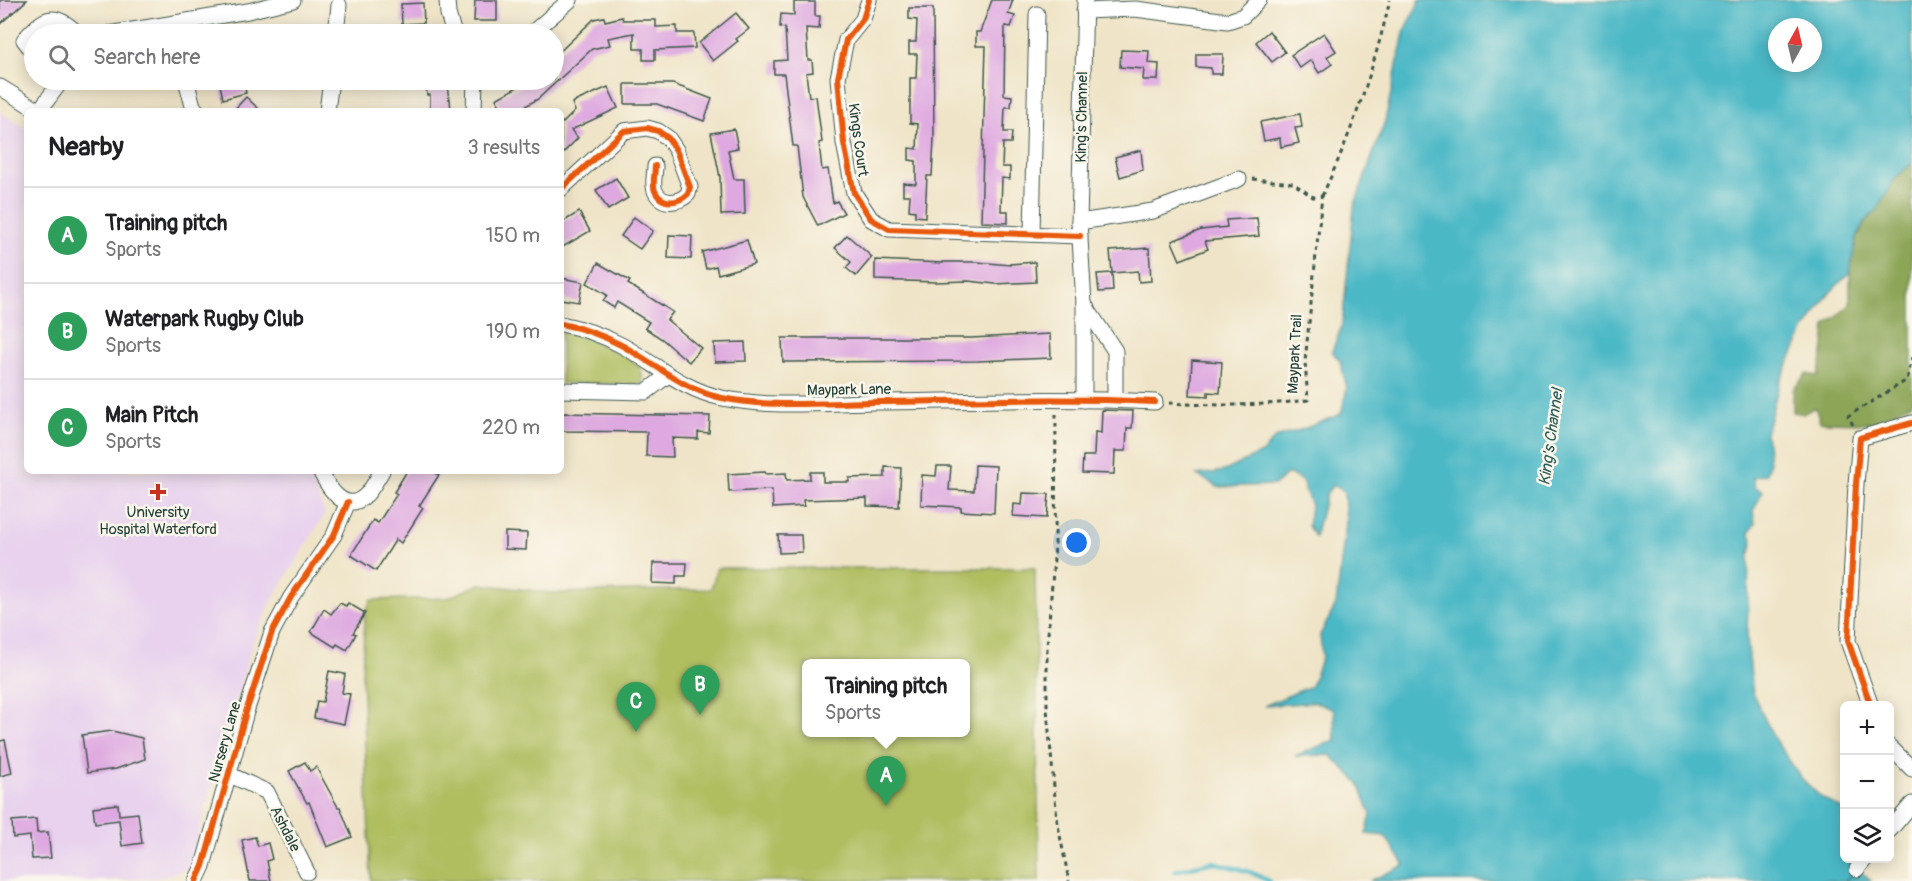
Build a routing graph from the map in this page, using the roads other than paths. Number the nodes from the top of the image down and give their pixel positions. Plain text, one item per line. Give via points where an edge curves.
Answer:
1 (292, 0) edge
2 (447, 0) edge
3 (570, 0) edge
4 (869, 0) edge
5 (1259, 0) edge
6 (339, 5) dead end
7 (1085, 6) edge
8 (1037, 14) dead end
9 (39, 24) edge
10 (68, 24) edge
11 (196, 24) edge
12 (337, 24) edge
13 (451, 24) edge
14 (542, 24) edge
15 (0, 87) edge
16 (55, 90) edge
17 (189, 90) edge
18 (330, 90) edge
19 (475, 90) edge
20 (34, 108) edge
21 (41, 108) edge
22 (195, 108) edge
23 (327, 108) edge
24 (474, 108) edge
25 (655, 166) dead end
26 (1239, 179) road end
27 (564, 186) edge
28 (1079, 229) junction
29 (1032, 234) junction
30 (1084, 304) junction
31 (564, 325) edge
32 (668, 375) junction
33 (564, 390) edge
34 (1084, 400) junction
35 (1115, 400) junction
36 (1155, 402) road end
37 (1912, 423) edge
38 (322, 474) edge
39 (380, 474) edge
40 (348, 502) junction
41 (1870, 701) edge
42 (1894, 751) edge
43 (1912, 769) edge
44 (228, 774) junction
45 (1912, 804) edge
46 (1894, 825) edge
47 (307, 872) dead end
48 (196, 881) edge

1 - 11 street
2 - 13 street
3 - 14 street
4 - 29 street, Kings Court via 863,18 846,40 838,78 844,143 854,193 871,219 889,229
5 - 7 street, King's Channel via 1243,16 1228,21
6 - 12 street
7 - 28 street, King's Channel
8 - 29 street
9 - 10 street via 57,18
15 - 20 street
16 - 21 street
17 - 22 street
18 - 23 street
19 - 24 street
25 - 27 street via 657,194 677,202 688,194 690,187 676,150 668,138 647,128 624,131
26 - 28 street via 1153,211
28 - 29 street, Kings Court
28 - 30 street, King's Channel
30 - 34 street, King's Channel
30 - 35 street via 1115,351
31 - 32 street, Maypark Lane via 606,338
32 - 33 street via 646,392
32 - 34 street, Maypark Lane via 710,395 766,402
34 - 35 street, Maypark Lane
35 - 36 street, Maypark Lane
37 - 41 street via 1860,438 1848,641
38 - 40 street via 335,495
39 - 40 street via 366,495
40 - 44 street, Nursery Lane via 334,536 272,632
42 - 43 street
44 - 47 street, Ashdale via 267,792
44 - 48 street, Nursery Lane
45 - 46 street

